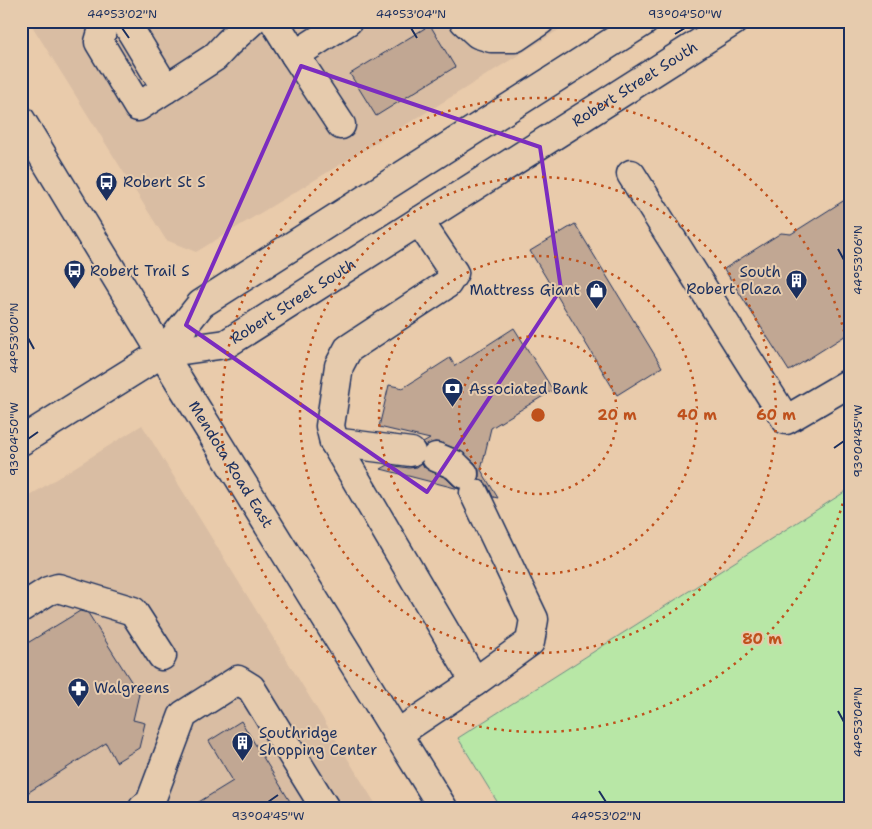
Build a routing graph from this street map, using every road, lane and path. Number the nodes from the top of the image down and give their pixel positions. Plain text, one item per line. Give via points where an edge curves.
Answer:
1 (348, 21) edge
2 (464, 21) edge
3 (540, 21) edge
4 (645, 21) edge
5 (734, 21) edge
6 (126, 23) edge
7 (272, 28) edge
8 (341, 125) dead end
9 (24, 129) edge
10 (631, 174) dead end
11 (419, 221) junction
12 (162, 354) junction
13 (851, 382) edge
14 (21, 441) edge
15 (334, 442) junction
16 (21, 608) edge
17 (162, 656) dead end
18 (475, 682) junction
19 (397, 734) junction
20 (143, 808) edge
21 (325, 808) edge
22 (443, 808) edge

1 - 7 main road
2 - 3 main road via 478,34 491,38 515,38
4 - 12 main road via 201,304
5 - 11 main road, Robert Street South
6 - 7 main road via 166,88 215,58 228,43
7 - 8 main road
9 - 12 main road, Mendota Road East
10 - 13 main road via 786,420
11 - 12 main road, Robert Street South via 226,344
11 - 15 main road via 454,273 448,284 348,350 338,366 330,426
12 - 14 main road
12 - 19 main road, Mendota Road East
15 - 18 main road
15 - 18 main road via 424,455 455,464 469,483 534,619 530,642
16 - 17 main road via 58,588 133,611
18 - 19 main road
19 - 22 main road, Mendota Road East
20 - 21 main road via 150,803 183,715 238,680 251,688

